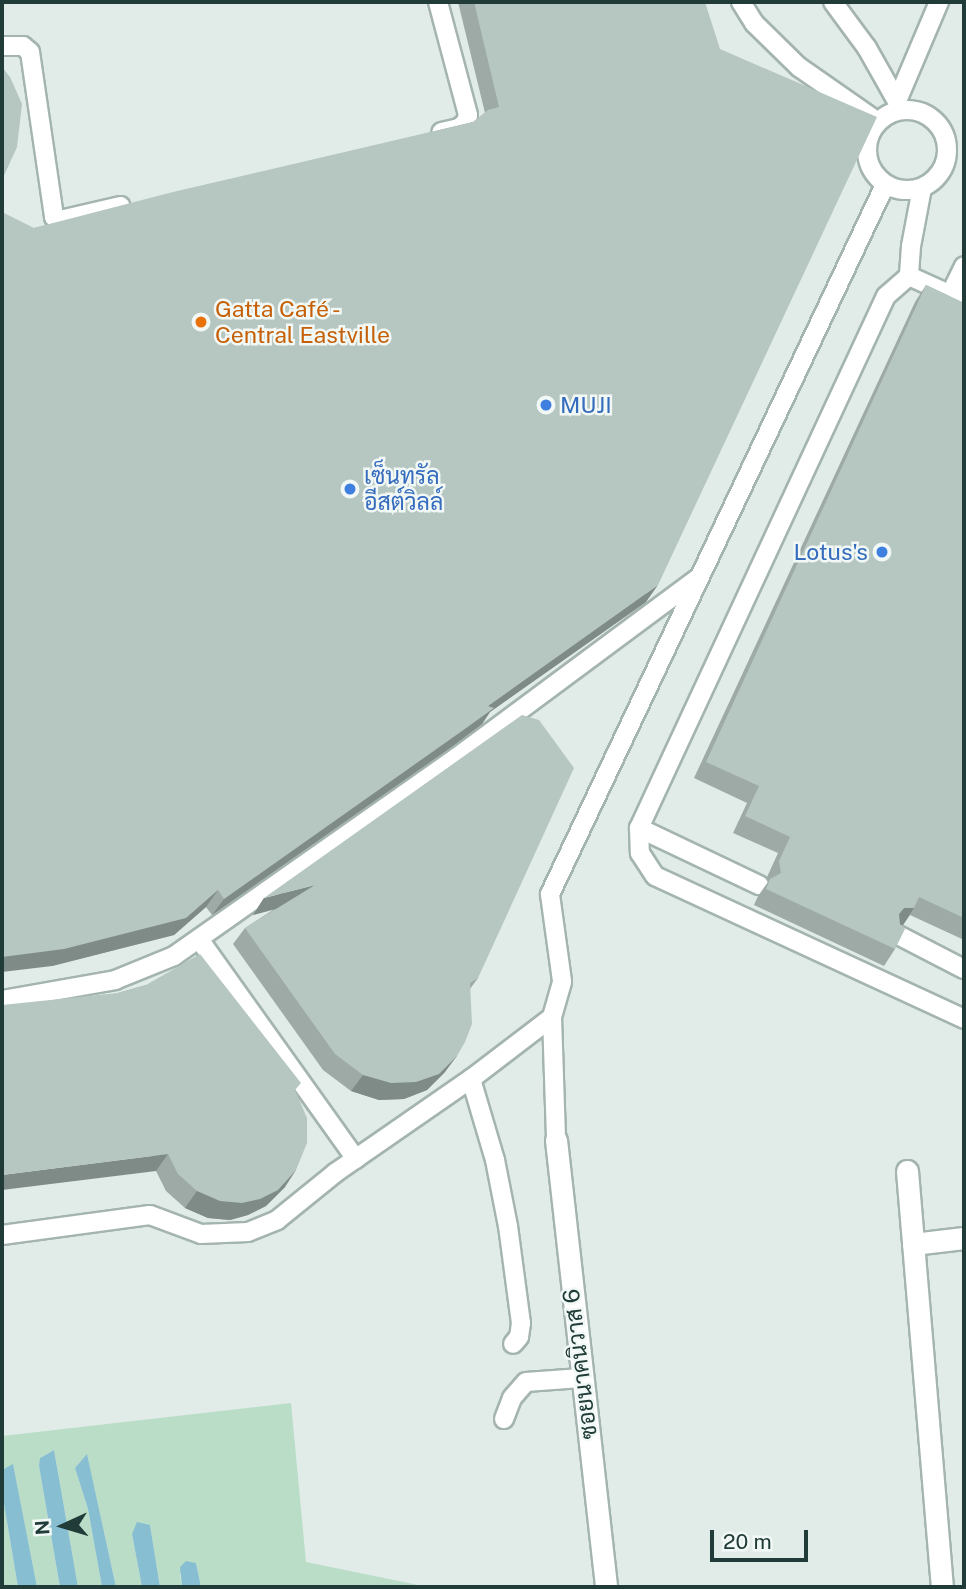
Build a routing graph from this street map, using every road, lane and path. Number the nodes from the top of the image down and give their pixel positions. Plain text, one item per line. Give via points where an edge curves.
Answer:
1 (438, 2) edge
2 (741, 2) edge
3 (939, 2) edge
4 (841, 6) edge
5 (2, 46) edge
6 (900, 105) junction
7 (878, 122) junction
8 (419, 137) edge
9 (956, 151) edge
10 (885, 185) junction
11 (922, 188) junction
12 (139, 202) edge
13 (964, 266) edge
14 (909, 276) junction
15 (957, 298) edge
16 (700, 577) junction
17 (639, 828) junction
18 (759, 885) dead end
19 (898, 936) edge
20 (199, 939) junction
21 (964, 969) edge
22 (2, 1000) edge
23 (552, 1017) junction
24 (964, 1019) edge
25 (471, 1079) junction
26 (556, 1140) joint
27 (356, 1159) junction
28 (907, 1171) dead end
29 (2, 1235) edge
30 (964, 1238) edge
31 (913, 1244) junction
32 (513, 1344) dead end
33 (582, 1378) junction
34 (504, 1419) dead end
35 (606, 1587) edge
36 (942, 1587) edge

1 - 8 lane via 468,115 459,128
2 - 7 lane via 754,23 799,67
3 - 6 lane
4 - 6 lane
5 - 12 lane via 23,46 30,52 54,217 60,220
6 - 7 lane
6 - 9 lane via 934,121
7 - 10 lane via 867,155
9 - 11 lane via 940,174
10 - 11 lane via 904,191
10 - 16 lane
11 - 14 lane
13 - 15 lane
14 - 15 lane
14 - 17 lane via 886,296
16 - 20 lane via 457,757
16 - 23 lane via 550,894 562,981
17 - 18 lane
17 - 24 lane via 640,853 655,876
19 - 21 lane
20 - 22 lane via 174,956 125,976
20 - 27 lane
23 - 25 lane
23 - 26 lane
25 - 27 lane
25 - 32 lane via 495,1160 508,1226 521,1323
26 - 33 street, ซอยนาคนิวาส 6
27 - 29 lane via 277,1220 248,1232 201,1234 150,1215
28 - 31 street
30 - 31 street
31 - 36 street
33 - 34 lane via 526,1382 512,1398
33 - 35 street, ซอยนาคนิวาส 6

